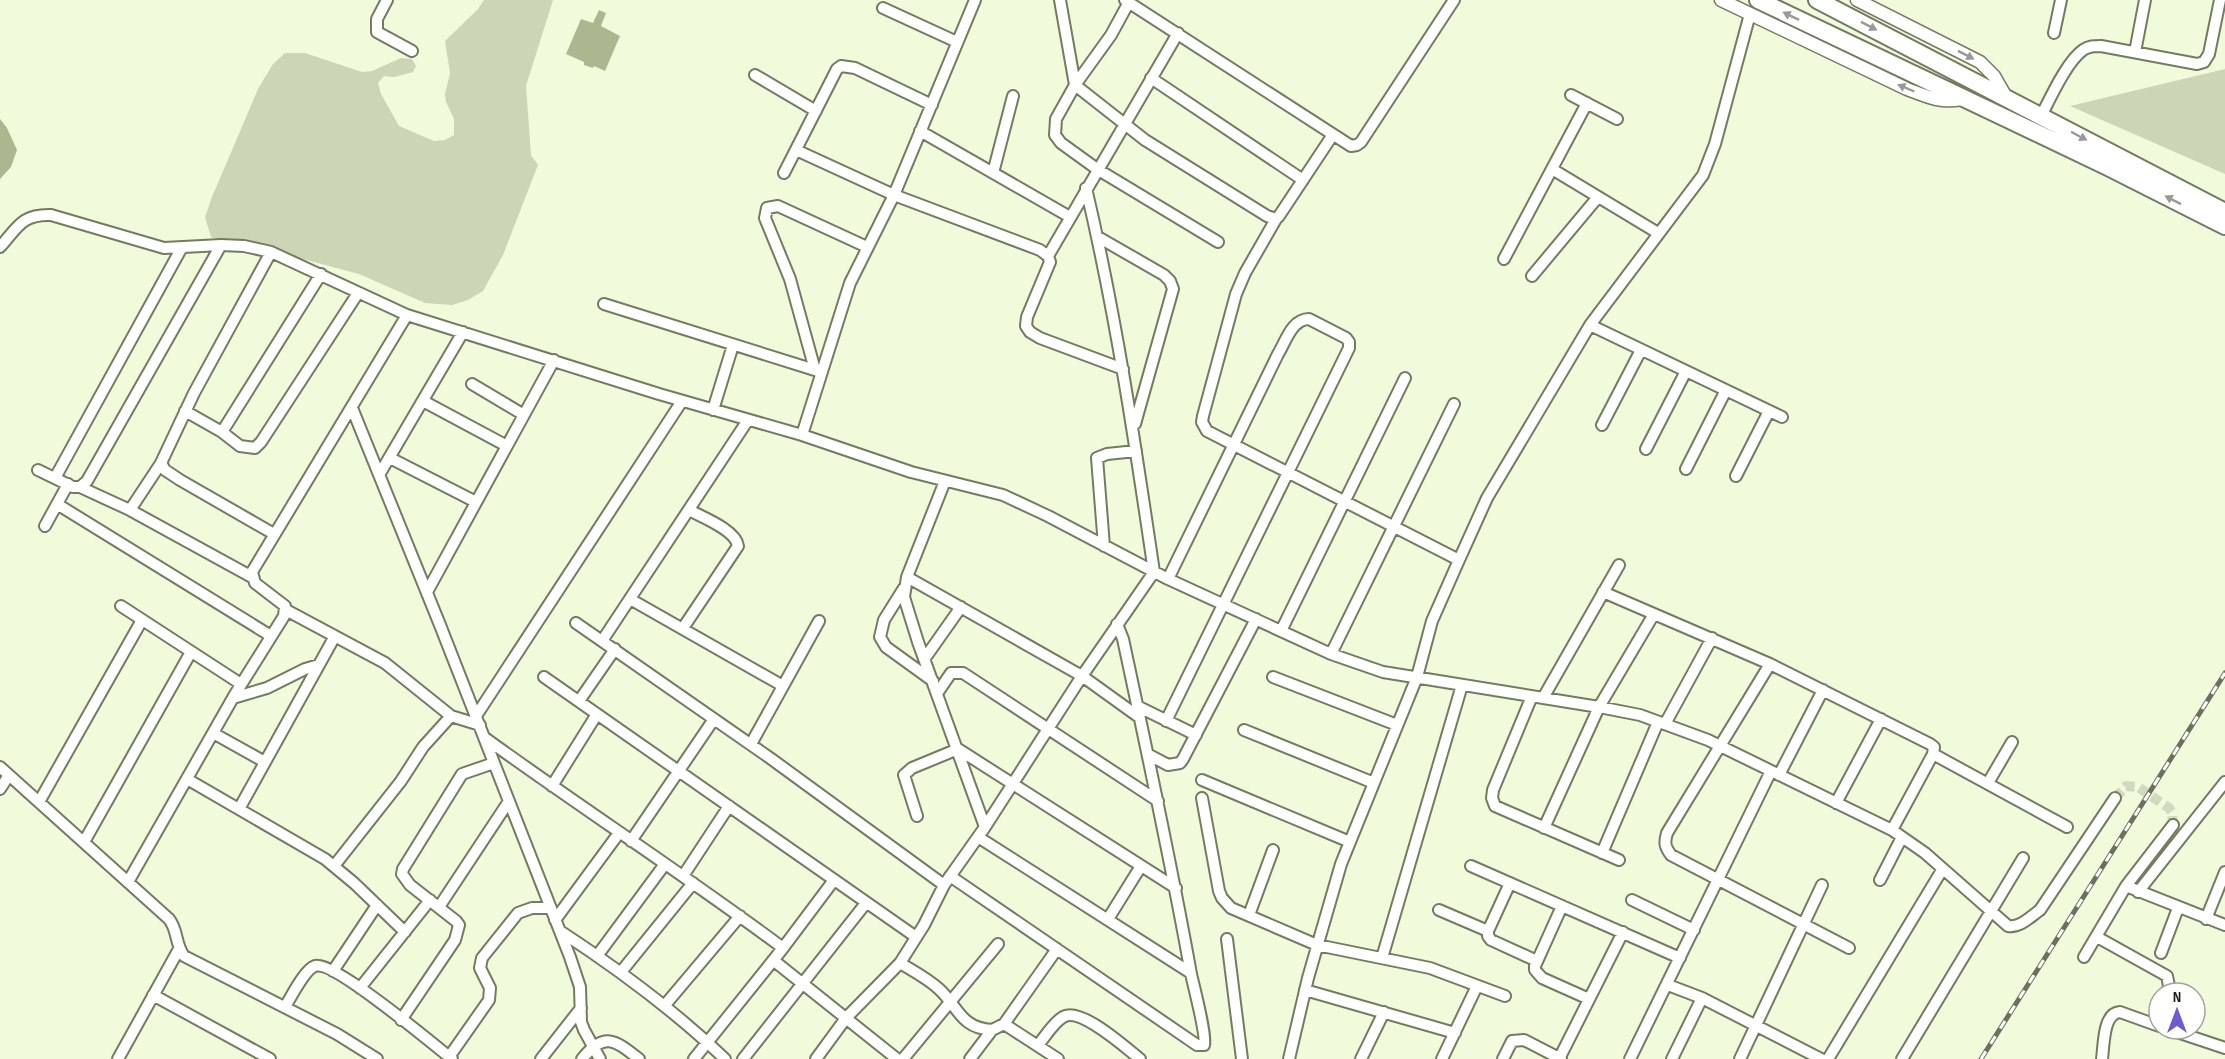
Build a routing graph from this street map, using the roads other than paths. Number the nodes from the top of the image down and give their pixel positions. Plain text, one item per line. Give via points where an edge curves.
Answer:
1 (387, 0) edge
2 (975, 0) edge
3 (1060, 0) edge
4 (1454, 0) edge
5 (1721, 0) edge
6 (1817, 0) edge
7 (1857, 0) edge
8 (2061, 0) edge
9 (2145, 0) edge
10 (2220, 0) edge
11 (1127, 1) edge
12 (1754, 7) edge
13 (883, 8) dead end
14 (1178, 33) junction
15 (2054, 33) dead end
16 (957, 42) junction
17 (411, 51) dead end
18 (2135, 52) junction
19 (755, 75) dead end
20 (1151, 78) junction
21 (1075, 85) junction
22 (1571, 95) dead end
23 (1013, 96) dead end
24 (2006, 98) junction
25 (1587, 104) junction
26 (932, 105) junction
27 (816, 111) junction
28 (2041, 116) junction
29 (1617, 118) dead end
30 (1125, 124) junction
31 (920, 131) junction
32 (1332, 136) junction
33 (796, 150) junction
34 (1097, 169) junction
35 (1552, 169) junction
36 (784, 173) dead end
37 (993, 173) junction
38 (1303, 180) junction
39 (1086, 188) junction
40 (894, 195) junction
41 (1598, 196) junction
42 (2225, 212) edge
43 (1070, 217) junction
44 (1276, 219) junction
45 (2225, 226) edge
46 (1658, 233) junction
47 (1098, 237) junction
48 (1218, 242) dead end
49 (221, 245) junction
50 (0, 247) edge
51 (867, 247) junction
52 (181, 249) junction
53 (271, 252) junction
54 (1048, 256) junction
55 (1504, 259) dead end
56 (321, 274) junction
57 (1532, 276) dead end
58 (358, 293) junction
59 (604, 304) dead end
60 (407, 315) junction
61 (1590, 325) junction
62 (463, 332) junction
63 (733, 345) junction
64 (1641, 350) junction
65 (554, 360) junction
66 (1123, 369) junction
67 (818, 371) junction
68 (1686, 371) junction
69 (1405, 378) dead end
70 (472, 384) dead end
71 (1726, 390) junction
72 (423, 401) junction
73 (682, 401) junction
74 (1454, 404) dead end
75 (352, 408) junction
76 (713, 410) junction
77 (185, 411) junction
78 (1769, 411) junction
79 (524, 415) junction
80 (1782, 417) dead end
81 (748, 420) junction
82 (1602, 425) dead end
83 (1133, 429) junction
84 (222, 432) junction
85 (802, 435) junction
86 (1233, 445) junction
87 (507, 446) junction
88 (1646, 449) dead end
89 (1136, 451) junction
90 (390, 458) junction
91 (161, 463) junction
92 (1686, 469) dead end
93 (38, 471) dead end
94 (1288, 473) junction
95 (379, 475) junction
96 (1736, 476) dead end
97 (55, 478) junction
98 (945, 481) junction
99 (68, 484) junction
100 (80, 487) junction
101 (476, 502) junction
102 (1344, 502) junction
103 (57, 504) junction
104 (130, 510) junction
105 (689, 510) junction
106 (45, 526) dead end
107 (1394, 527) junction
108 (274, 534) junction
109 (1104, 546) junction
110 (1459, 560) junction
111 (1618, 565) dead end
112 (1154, 572) junction
113 (252, 577) junction
114 (1168, 579) junction
115 (906, 582) junction
116 (427, 592) junction
117 (1603, 592) junction
118 (630, 599) junction
119 (1225, 605) junction
120 (121, 606) dead end
121 (961, 608) junction
122 (286, 610) junction
123 (1654, 614) junction
124 (142, 620) junction
125 (1256, 620) junction
126 (819, 621) dead end
127 (576, 623) dead end
128 (1117, 624) junction
129 (682, 628) junction
130 (1281, 631) junction
131 (271, 636) junction
132 (335, 636) junction
133 (1712, 638) junction
134 (602, 641) junction
135 (615, 650) junction
136 (191, 652) junction
137 (1331, 654) junction
138 (925, 658) junction
139 (319, 664) junction
140 (1770, 664) junction
141 (544, 676) dead end
142 (1083, 676) junction
143 (1273, 677) dead end
144 (1417, 677) junction
145 (241, 684) junction
146 (1462, 685) junction
147 (783, 686) junction
148 (936, 686) junction
149 (1823, 690) junction
150 (1538, 697) junction
151 (233, 698) junction
152 (579, 701) junction
153 (1599, 707) junction
154 (1138, 712) junction
155 (597, 714) junction
156 (451, 716) junction
157 (714, 719) junction
158 (1881, 719) junction
159 (478, 721) junction
160 (1166, 721) junction
161 (1661, 723) junction
162 (1397, 725) junction
163 (1049, 728) junction
164 (1244, 730) dead end
165 (213, 734) junction
166 (1196, 735) junction
167 (484, 738) junction
168 (2012, 742) dead end
169 (751, 744) junction
170 (1721, 746) junction
171 (958, 748) junction
172 (1933, 754) junction
173 (1149, 755) junction
174 (265, 762) junction
175 (494, 763) junction
176 (4, 771) edge
177 (678, 771) junction
178 (1775, 773) junction
179 (187, 779) junction
180 (1202, 780) dead end
181 (2225, 782) edge
182 (1014, 783) junction
183 (1374, 783) junction
184 (1988, 783) junction
185 (552, 786) junction
186 (0, 789) edge
187 (1202, 798) dead end
188 (2115, 798) tunnel mouth
189 (509, 801) junction
190 (1158, 801) junction
191 (39, 802) junction
192 (1836, 803) junction
193 (729, 806) junction
194 (239, 809) junction
195 (917, 816) dead end
196 (2173, 825) dead end
197 (985, 827) junction
198 (2067, 827) dead end
199 (1544, 828) junction
200 (1892, 830) junction
201 (619, 833) junction
202 (978, 837) junction
203 (1902, 837) junction
204 (631, 841) junction
205 (84, 842) junction
206 (1350, 842) junction
207 (1273, 850) dead end
208 (1602, 853) junction
209 (2023, 858) dead end
210 (1619, 860) dead end
211 (665, 864) junction
212 (334, 866) junction
213 (1141, 866) junction
214 (1471, 866) dead end
215 (1942, 870) junction
216 (2225, 872) edge
217 (682, 876) junction
218 (834, 880) junction
219 (947, 880) junction
220 (1718, 880) junction
221 (1880, 880) dead end
222 (128, 882) junction
223 (693, 883) junction
224 (1510, 883) junction
225 (1822, 885) dead end
226 (2126, 886) junction
227 (1176, 888) junction
228 (2138, 892) junction
229 (1632, 900) dead end
230 (866, 903) junction
231 (435, 904) junction
232 (377, 905) junction
233 (1562, 906) junction
234 (551, 908) junction
235 (2178, 908) junction
236 (1439, 910) dead end
237 (1991, 911) junction
238 (1249, 915) junction
239 (740, 916) junction
240 (1108, 919) junction
241 (2206, 919) junction
242 (557, 925) junction
243 (1804, 925) junction
244 (2225, 925) edge
245 (1694, 930) junction
246 (1488, 931) junction
247 (405, 932) junction
248 (1623, 933) junction
249 (916, 937) junction
250 (2097, 937) junction
251 (1227, 939) dead end
252 (998, 944) dead end
253 (1317, 945) junction
254 (783, 948) junction
255 (1849, 948) dead end
256 (179, 949) junction
257 (1057, 949) junction
258 (2161, 953) dead end
259 (597, 956) junction
260 (2084, 957) dead end
261 (1382, 958) junction
262 (1680, 958) junction
263 (773, 960) junction
264 (1537, 961) junction
265 (900, 963) junction
266 (333, 971) junction
267 (621, 972) junction
268 (1191, 973) junction
269 (2168, 981) edge
270 (802, 983) junction
271 (1668, 985) junction
272 (1477, 986) junction
273 (360, 988) junction
274 (1305, 990) junction
275 (153, 995) junction
276 (1505, 996) dead end
277 (1589, 999) junction
278 (1702, 999) junction
279 (949, 1002) junction
280 (665, 1005) junction
281 (285, 1007) junction
282 (581, 1008) junction
283 (1384, 1012) junction
284 (846, 1018) junction
285 (2147, 1019) edge
286 (401, 1020) junction
287 (1004, 1024) junction
288 (1756, 1026) junction
289 (992, 1030) junction
290 (1455, 1032) junction
291 (707, 1041) junction
292 (2204, 1041) edge
293 (592, 1046) junction
294 (1038, 1046) junction
295 (2225, 1048) edge
296 (451, 1058) edge
297 (1244, 1058) edge
298 (117, 1059) edge
299 (270, 1059) edge
300 (377, 1059) edge
301 (541, 1059) edge
302 (582, 1059) edge
303 (600, 1059) edge
304 (639, 1059) edge
305 (694, 1059) edge
306 (725, 1059) edge
307 (743, 1059) edge
308 (816, 1059) edge
309 (897, 1059) edge
310 (903, 1059) edge
311 (970, 1059) edge
312 (1058, 1059) edge
313 (1140, 1059) edge
314 (1288, 1059) edge
315 (1361, 1059) edge
316 (1442, 1059) edge
317 (1503, 1059) edge
318 (1560, 1059) edge
319 (1630, 1059) edge
320 (1672, 1059) edge
321 (1740, 1059) edge
322 (1821, 1059) edge
323 (1828, 1059) edge
324 (1902, 1059) edge
325 (2102, 1059) edge

1 - 17 street via 377,19 377,32
2 - 16 street
3 - 21 street
4 - 32 street via 1361,142 1351,146
5 - 12 street
6 -> 24 highway
7 -> 24 street via 1980,62 1994,76
8 - 15 street
9 - 18 street
10 - 18 street via 2204,62
11 - 14 street
11 - 21 street via 1111,34
45 -> 12 highway via 1962,99
12 - 46 street via 1708,162 1696,186
13 - 16 street
14 - 20 street
14 - 32 street
16 - 26 street
18 - 28 street via 2101,46 2082,51
19 - 27 street
20 - 30 street
20 - 38 street
21 - 30 street
21 - 34 street via 1056,118 1055,135
22 - 25 street
23 - 37 street
24 - 28 highway
25 - 29 street
25 - 35 street
26 - 27 street via 845,65 837,69
26 - 31 street
27 - 33 street
28 -> 42 highway
30 - 34 street
30 - 44 street via 1176,160
31 - 37 street
31 - 40 street
32 - 38 street
33 - 36 street
33 - 40 street
34 - 39 street
34 - 48 street
35 - 41 street
35 - 55 street
37 - 43 street
38 - 44 street
39 - 43 street
39 - 47 street
40 - 51 street
40 - 54 street
41 - 46 street
41 - 57 street
43 - 54 street
44 - 86 street via 1236,294 1203,416 1207,431
46 - 61 street
47 - 66 street
47 - 83 street via 1164,275 1173,289
49 - 52 street
49 - 53 street
49 - 100 street via 87,481
50 - 52 street via 24,220 36,214 164,248
51 - 67 street
51 - 67 street via 777,206 765,212
52 - 97 street
53 - 56 street
53 - 77 street
54 - 66 street via 1048,272 1026,326 1040,338
56 - 58 street
56 - 84 street
58 - 60 street
58 - 84 street via 261,442 255,448 240,446
59 - 63 street
60 - 62 street
60 - 75 street
61 - 64 street
61 - 110 street via 1487,498
62 - 65 street
62 - 72 street
63 - 67 street
63 - 76 street
64 - 68 street
64 - 82 street
65 - 73 street
65 - 79 street
66 - 83 street
67 - 85 street
68 - 71 street
68 - 88 street
69 - 102 street
70 - 79 street
71 - 78 street
71 - 92 street
72 - 87 street
72 - 90 street
73 - 76 street
73 - 159 street
74 - 107 street
75 - 95 street
75 - 108 street
76 - 81 street
77 - 84 street
77 - 91 street
78 - 80 street
78 - 96 street
79 - 87 street
81 - 85 street
81 - 105 street
83 - 89 street
85 - 98 street
86 - 94 street
86 - 94 street via 1296,323 1309,319 1346,338 1349,348
86 - 114 street
87 - 101 street
89 - 109 street via 1097,458
89 - 112 street
90 - 95 street
90 - 101 street
91 - 104 street
91 - 108 street via 180,480
93 - 97 street
94 - 102 street
94 - 119 street
95 - 116 street
97 - 99 street
98 - 109 street via 1003,495
98 - 115 street
99 - 100 street
99 - 103 street
100 - 104 street
101 - 116 street
102 - 107 street
102 - 130 street
103 - 106 street
103 - 131 street
104 - 113 street
105 - 118 street
105 - 129 street via 728,531 738,546
107 - 110 street
107 - 137 street
108 - 113 street
109 - 112 street
110 - 144 street via 1432,621
111 - 117 street
112 - 114 street
112 - 128 street
113 - 122 street
114 - 119 street
115 - 121 street
115 - 138 street via 904,597
115 - 148 street via 884,620 880,637
116 - 159 street
117 - 123 street
117 - 150 street
118 - 129 street
118 - 134 street
119 - 125 street
119 - 160 street
120 - 124 street
121 - 138 street
121 - 142 street
122 - 131 street
122 - 132 street
123 - 133 street
123 - 153 street
124 - 136 street
124 - 191 street
125 - 130 street
125 - 166 street
126 - 147 street
127 - 134 street
128 - 142 street
128 - 154 street
129 - 147 street
130 - 137 street
131 - 145 street
132 - 139 street
132 - 156 street via 385,663
133 - 140 street
133 - 161 street
134 - 135 street
135 - 152 street
135 - 157 street
136 - 145 street
136 - 205 street
137 - 144 street via 1383,672
138 - 148 street
139 - 151 street via 267,688
139 - 174 street
140 - 149 street
140 - 170 street
141 - 152 street
142 - 154 street
142 - 163 street
143 - 162 street
144 - 146 street
144 - 162 street
145 - 151 street
146 - 150 street
146 - 261 street
147 - 169 street
148 - 163 street via 951,673 963,674
148 - 171 street
149 - 158 street
149 - 178 street
150 - 153 street
150 - 199 street via 1492,798 1495,806
151 - 165 street
152 - 155 street
153 - 161 street
153 - 199 street
154 - 160 street
154 - 173 street
155 - 177 street
155 - 185 street
156 - 159 street
156 - 212 street via 423,747 395,790
157 - 169 street
157 - 177 street
158 - 172 street via 1930,744
158 - 192 street
159 - 167 street
160 - 166 street
161 - 170 street
161 - 208 street
162 - 183 street
163 - 182 street
163 - 190 street
164 - 183 street
165 - 174 street
165 - 179 street
166 - 173 street via 1180,763 1168,765
167 - 175 street
167 - 185 street
168 - 184 street
169 - 219 street
170 - 178 street
170 - 220 street via 1665,841 1671,855
171 - 182 street
171 - 195 street via 904,775
171 - 197 street
172 - 184 street
172 - 200 street
173 - 190 street
174 - 194 street
175 - 189 street
175 - 231 street via 462,774 406,860 402,874 405,880
176 - 186 street
176 - 191 street
177 - 193 street
177 - 204 street
178 - 192 street
178 - 220 street
179 - 194 street
179 - 222 street
180 - 206 street
181 - 228 street
182 - 197 street
182 - 213 street
183 - 206 street
184 - 198 street
185 - 201 street
187 - 238 street via 1222,898 1232,908
188 - 237 street via 2040,910 2014,927
189 - 231 street
189 - 234 street
190 - 227 street
191 - 205 street
192 - 200 street
193 - 217 street
193 - 218 street
194 - 212 street
196 - 226 street
197 - 202 street
199 - 208 street
200 - 203 street
201 - 204 street
201 - 242 street
202 - 219 street
202 - 240 street
203 - 215 street
203 - 221 street
204 - 211 street
205 - 222 street
206 - 253 street
207 - 238 street
208 - 210 street
209 - 237 street
211 - 217 street
211 - 259 street
212 - 232 street
213 - 227 street
213 - 240 street
214 - 224 street
215 - 237 street
215 - 323 street
216 - 241 street
217 - 223 street
218 - 230 street
218 - 254 street
219 - 249 street
219 - 257 street
220 - 243 street
220 - 245 street
222 - 256 street via 174,925
223 - 239 street
223 - 267 street
224 - 233 street
224 - 246 street
225 - 243 street
226 - 228 street
226 - 250 street
227 - 268 street
228 - 235 street
229 - 245 street
230 - 249 street
230 - 270 street
231 - 247 street
231 - 286 street via 459,925 458,935
232 - 247 street
232 - 266 street
233 - 248 street
233 - 264 street
234 - 242 street
234 - 296 street via 518,913 482,958 480,968 490,988 489,1000
235 - 241 street
235 - 258 street
236 - 246 street
237 - 324 street
238 - 253 street
239 - 254 street
239 - 280 street
240 - 268 street
241 - 244 street
242 - 259 street
242 - 282 street via 576,972
243 - 255 street
243 - 288 street
245 - 262 street
246 - 264 street via 1491,940
247 - 273 street
248 - 262 street
248 - 277 street
249 - 265 street
250 - 260 street
250 - 269 street via 2167,976
251 - 297 street
252 - 279 street
253 - 261 street
253 - 274 street
254 - 263 street
256 - 275 street
256 - 281 street via 190,959
257 - 268 street via 1201,1046 1206,1042
257 - 287 street
259 - 267 street
261 - 272 street via 1430,968
262 - 271 street
263 - 270 street
263 - 291 street
264 - 277 street via 1537,975
265 - 279 street via 930,981
265 - 284 street
266 - 273 street
266 - 281 street via 314,966
267 - 280 street
270 - 284 street
270 - 307 street
271 - 278 street
271 - 319 street
272 - 276 street
272 - 290 street
273 - 286 street
274 - 283 street
274 - 314 street
275 - 298 street
275 - 299 street
277 - 318 street
278 - 288 street
278 - 320 street
279 - 289 street via 976,1027
279 - 310 street
280 - 291 street
281 - 300 street
282 - 293 street via 581,1022
282 - 301 street
283 - 290 street
283 - 315 street
284 - 308 street
284 - 309 street
285 - 325 street via 2121,1012 2110,1016
286 - 296 street
287 - 289 street
287 - 294 street
288 - 321 street
288 - 322 street
289 - 311 street
290 - 316 street
291 - 305 street
291 - 306 street
292 - 295 street
293 - 302 street
293 - 303 street
293 - 304 street via 616,1042
294 - 312 street
294 - 313 street via 1060,1019 1073,1014 1092,1023
317 - 318 street via 1517,1039

